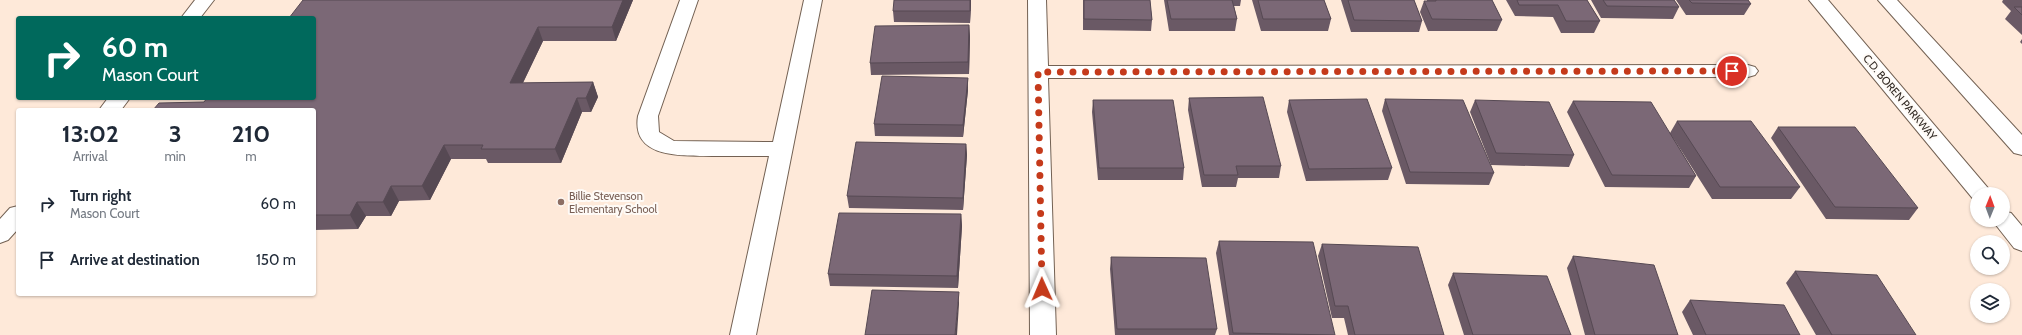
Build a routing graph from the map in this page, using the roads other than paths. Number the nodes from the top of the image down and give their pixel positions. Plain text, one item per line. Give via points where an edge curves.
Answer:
1 (205, 0) edge
2 (689, 0) edge
3 (813, 0) edge
4 (1037, 0) edge
5 (1818, 0) edge
6 (1887, 0) edge
7 (192, 16) edge
8 (1748, 71) dead end
9 (1038, 72) junction
10 (118, 100) edge
11 (111, 108) edge
12 (2022, 148) edge
13 (781, 149) junction
14 (1976, 187) edge
15 (16, 216) edge
16 (2010, 227) edge
17 (0, 234) edge
18 (2022, 242) edge
19 (743, 335) edge
20 (1043, 335) edge

1 - 7 street
2 - 13 street via 648,116 648,133 654,140 674,148
3 - 13 street
4 - 9 street
5 - 14 street, C.D. BOREN PARKWAY
6 - 12 street
8 - 9 street
9 - 20 street
10 - 11 street
13 - 19 street
15 - 17 street
16 - 18 street

